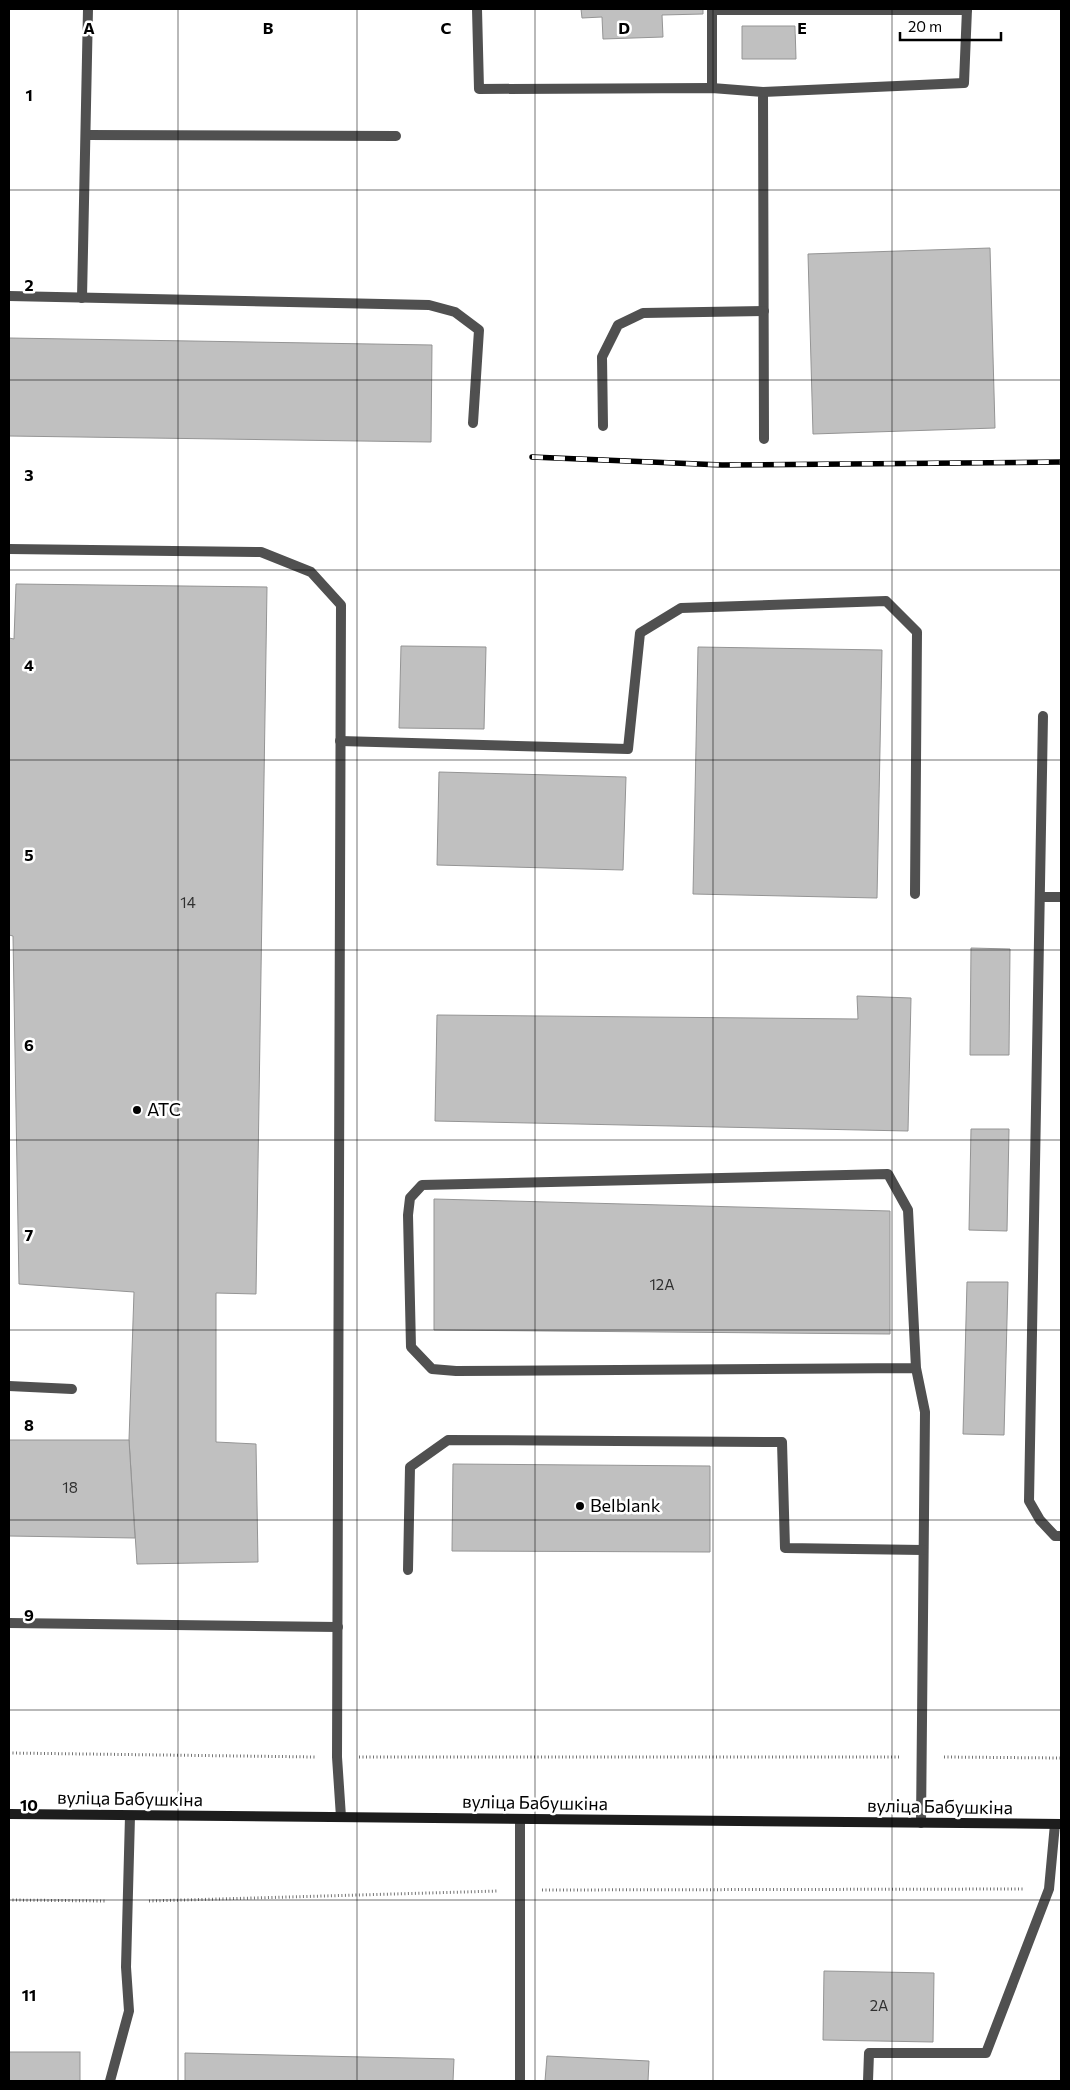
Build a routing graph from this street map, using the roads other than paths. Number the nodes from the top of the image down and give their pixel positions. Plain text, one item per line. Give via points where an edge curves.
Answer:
1 (88, 9) edge
2 (477, 9) edge
3 (967, 9) edge
4 (712, 88) junction
5 (763, 92) junction
6 (86, 135) junction
7 (396, 136) dead end
8 (9, 296) edge
9 (82, 298) junction
10 (764, 311) junction
11 (473, 423) dead end
12 (603, 426) dead end
13 (764, 439) dead end
14 (9, 549) edge
15 (1043, 716) dead end
16 (340, 741) junction
17 (915, 894) dead end
18 (1040, 897) junction
19 (1061, 897) edge
20 (916, 1368) junction
21 (9, 1386) edge
22 (72, 1389) dead end
23 (1061, 1536) edge
24 (923, 1550) junction
25 (408, 1570) dead end
26 (9, 1623) edge
27 (338, 1627) junction
28 (9, 1814) edge
29 (130, 1816) junction
30 (341, 1818) junction
31 (520, 1819) junction
32 (921, 1823) junction
33 (1058, 1824) edge
34 (110, 2081) edge
35 (520, 2081) edge
36 (868, 2081) edge

1 - 6 lane
2 - 4 lane via 479,88
3 - 4 lane via 712,10
3 - 5 lane via 964,83
4 - 5 lane
5 - 10 lane
6 - 7 lane
6 - 9 lane
8 - 9 lane
9 - 11 lane via 429,305 455,312 479,330
10 - 12 lane via 644,313 618,325 602,357
10 - 13 lane
14 - 16 lane via 261,552 310,572 341,605
15 - 18 lane
16 - 17 lane via 628,749 640,633 681,608 886,601 917,632
16 - 27 lane
18 - 19 lane
18 - 23 lane via 1029,1501 1040,1520 1056,1536
20 - 20 lane via 908,1210 888,1174 422,1186 410,1198 412,1347 432,1369
20 - 24 lane via 925,1412
21 - 22 lane
24 - 25 lane via 785,1548 782,1442 448,1440 410,1467
24 - 32 lane
26 - 27 lane
27 - 30 lane via 337,1757
28 - 29 street, вуліца Бабушкіна
29 - 30 street, вуліца Бабушкіна
29 - 34 lane via 126,1967 129,2011
30 - 31 street, вуліца Бабушкіна
31 - 32 street, вуліца Бабушкіна
31 - 35 lane
32 - 33 street, вуліца Бабушкіна
33 - 36 lane via 1049,1889 986,2053 868,2053

